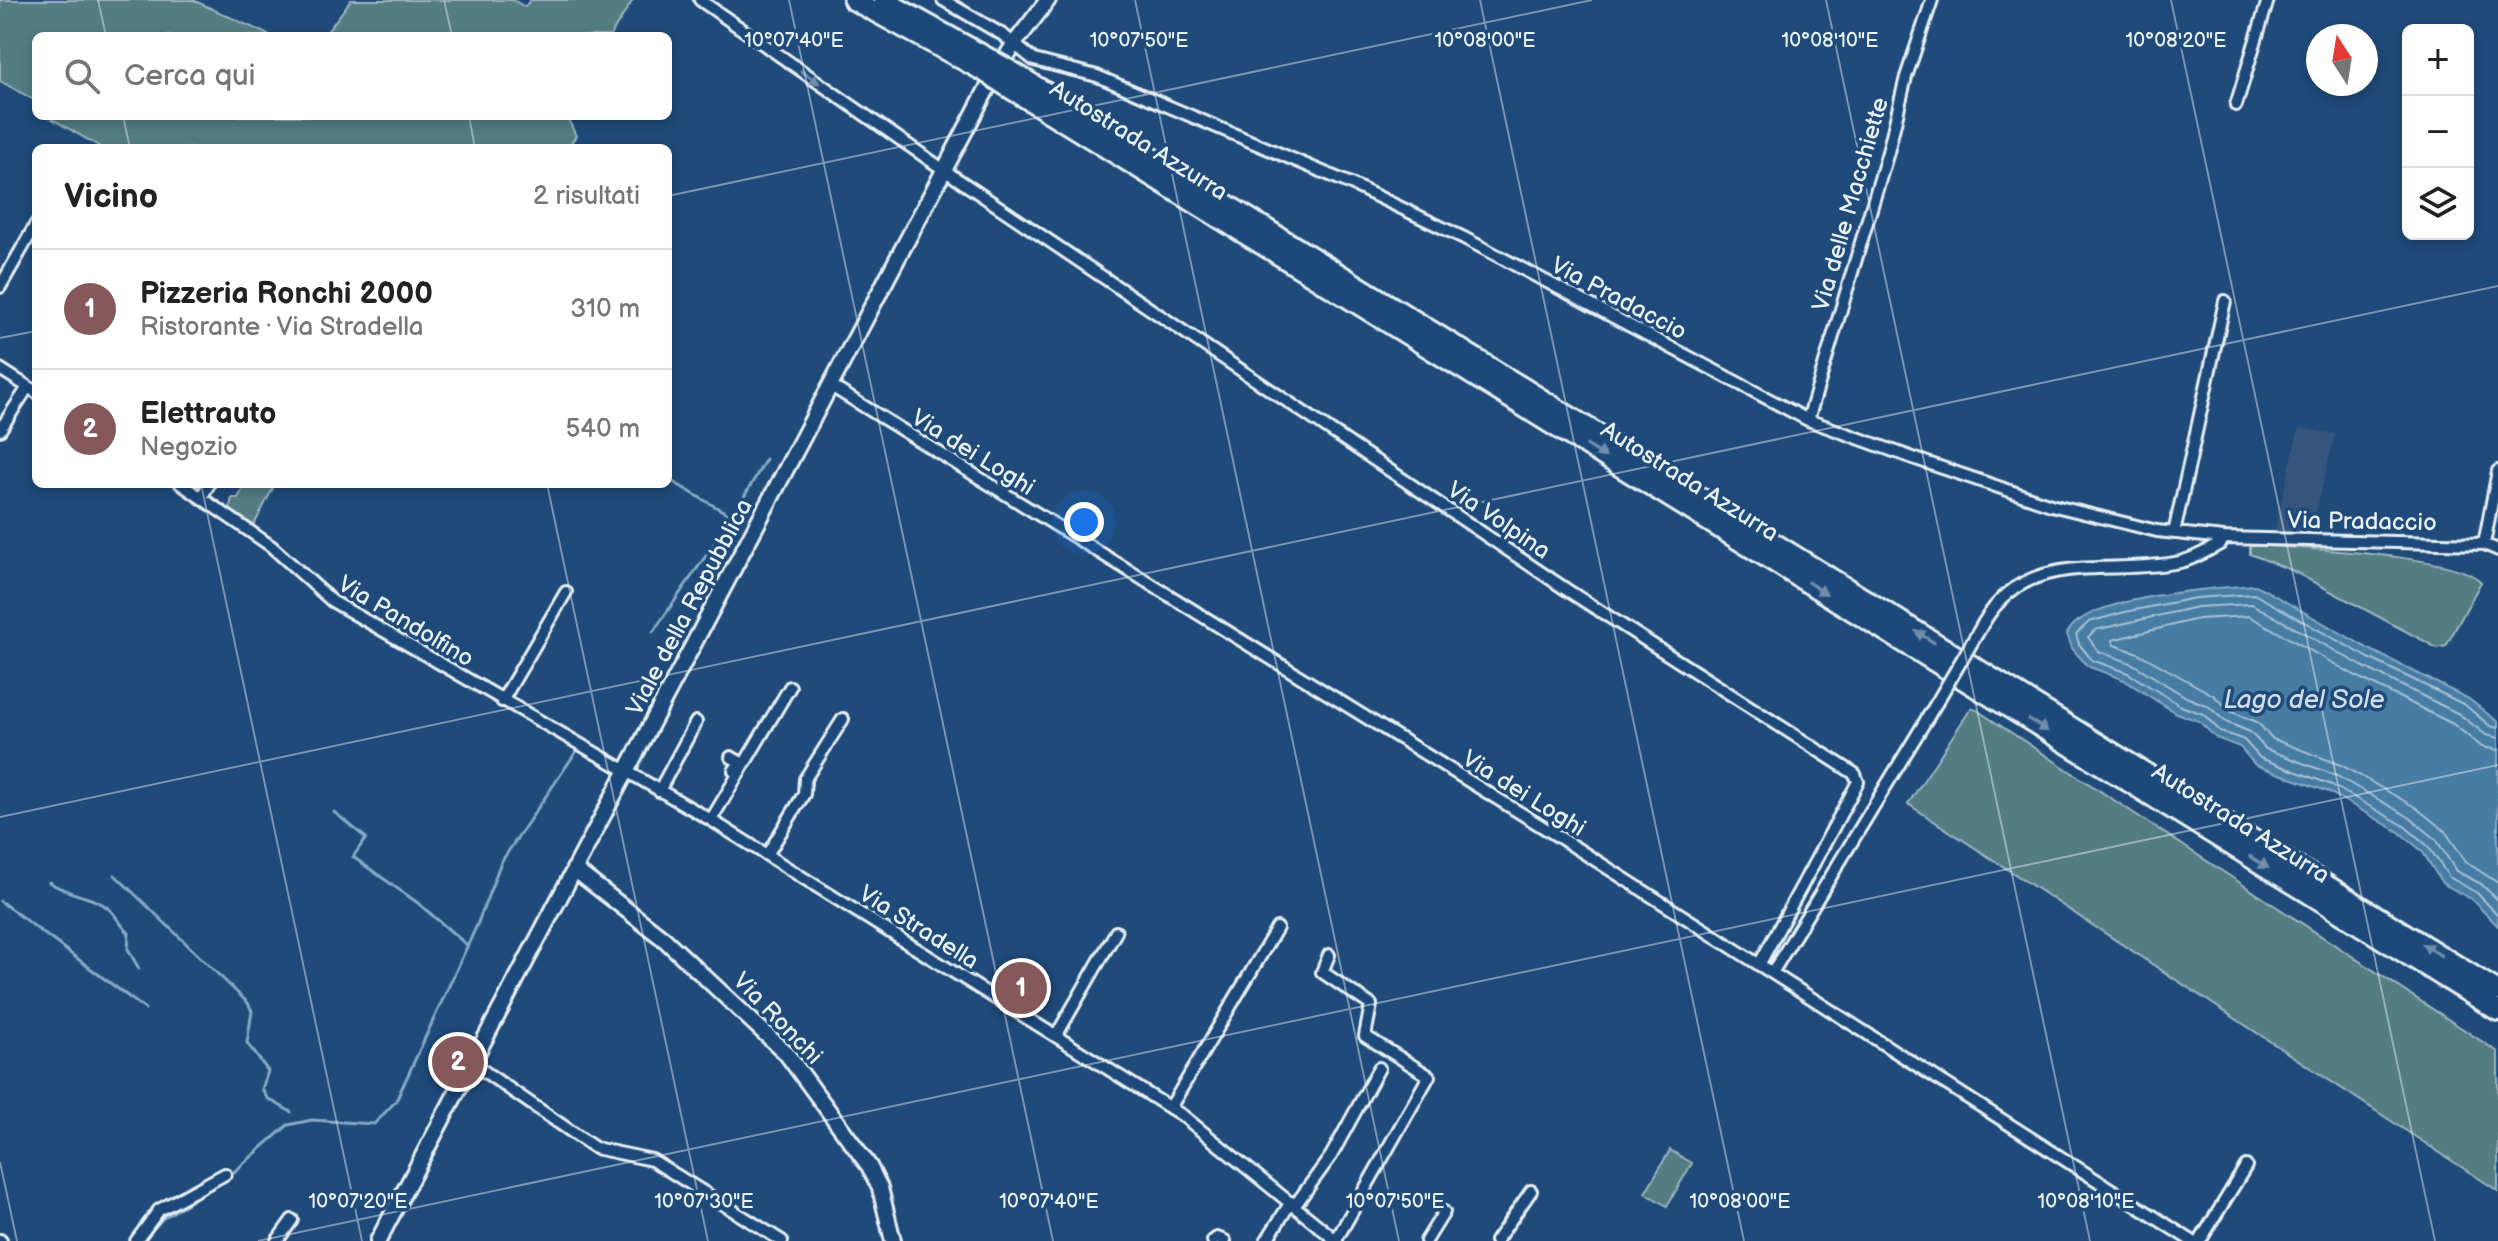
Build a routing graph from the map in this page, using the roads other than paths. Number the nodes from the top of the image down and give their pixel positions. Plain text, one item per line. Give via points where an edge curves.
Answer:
1 (700, 0) edge
2 (853, 0) edge
3 (884, 0) edge
4 (943, 0) edge
5 (1048, 0) edge
6 (1932, 0) edge
7 (2268, 0) edge
8 (1014, 44) junction
9 (987, 66) junction
10 (1009, 79) junction
11 (2236, 105) dead end
12 (944, 170) junction
13 (32, 231) edge
14 (0, 287) edge
15 (2225, 301) dead end
16 (0, 369) edge
17 (831, 386) junction
18 (32, 388) edge
19 (32, 390) edge
20 (1808, 420) junction
21 (0, 430) edge
22 (2498, 471) edge
23 (187, 488) edge
24 (207, 488) edge
25 (201, 498) junction
26 (2174, 533) junction
27 (2224, 538) junction
28 (2484, 544) junction
29 (2498, 550) edge
30 (566, 592) dead end
31 (790, 687) dead end
32 (502, 701) junction
33 (843, 719) dead end
34 (696, 722) dead end
35 (731, 757) dead end
36 (626, 771) junction
37 (659, 791) junction
38 (709, 819) junction
39 (767, 855) junction
40 (574, 869) junction
41 (1277, 928) dead end
42 (1116, 932) dead end
43 (1329, 955) dead end
44 (1759, 965) junction
45 (1772, 973) junction
46 (2498, 991) edge
47 (2498, 1011) edge
48 (1056, 1036) junction
49 (472, 1063) junction
50 (1379, 1068) dead end
51 (1170, 1108) junction
52 (2246, 1166) dead end
53 (225, 1174) dead end
54 (1531, 1191) dead end
55 (1294, 1203) junction
56 (1444, 1212) dead end
57 (292, 1220) dead end
58 (136, 1241) edge
59 (277, 1241) edge
60 (378, 1241) edge
61 (782, 1241) edge
62 (893, 1241) edge
63 (1213, 1241) edge
64 (1225, 1241) edge
65 (1266, 1241) edge
66 (1337, 1241) edge
67 (1426, 1241) edge
68 (1496, 1241) edge
69 (2192, 1241) edge
70 (2200, 1241) edge

1 -> 12 street, Via Volpina
2 - 9 highway, Autostrada Azzurra
3 - 9 highway, Autostrada Azzurra
4 - 8 street, Via Pradaccio
5 - 8 main road, Viale della Repubblica
6 - 20 street, Via delle Macchiette
7 - 11 street
8 - 12 main road, Viale della Repubblica
8 - 20 street, Via Pradaccio via 1034,60 1097,76 1351,184
9 - 10 highway, Autostrada Azzurra, bridge
46 -> 10 highway, Autostrada Azzurra
10 -> 47 highway, Autostrada Azzurra
12 - 17 main road, Viale della Repubblica
12 - 44 street, Via Volpina via 1567,590 1855,774 1858,782
13 - 14 street
15 - 26 street
16 - 18 street
17 - 36 main road, Viale della Repubblica
17 - 44 street, Via dei Loghi
19 - 21 street
20 - 26 street, Via Pradaccio via 2051,505
22 - 28 street
23 - 25 street, Via Pandolfino
24 - 25 street
25 - 32 street, Via Pandolfino via 271,546 332,601
26 - 27 street, Via Pradaccio
27 - 28 street, Via Pradaccio
27 - 45 street, bridge via 2175,563 2073,569 2033,577 1994,604
28 - 29 street, Via Pradaccio
30 - 32 street
31 - 38 street
32 - 36 street, Via Pandolfino
33 - 39 street
34 - 37 street
35 - 38 street via 740,762
36 - 37 street, Via Stradella
36 - 40 main road, Viale della Repubblica
37 - 38 street, Via Stradella
38 - 39 street, Via Stradella
39 - 48 street, Via Stradella
40 - 49 main road, Viale della Repubblica
40 - 62 main road, Via Ronchi via 664,939 786,1053 869,1166
41 - 51 street
42 - 48 street
43 - 66 street via 1322,972 1371,1005 1365,1036 1429,1076
44 - 45 street, Via dei Loghi
45 - 69 street, Via dei Loghi
48 - 51 street, Via Stradella
49 - 60 main road, Viale della Repubblica
49 - 61 street via 595,1148 652,1160
50 - 55 street via 1331,1156
51 - 55 street, Via Stradella
52 - 70 street
53 - 58 street via 159,1210
54 - 68 street
55 - 65 street
55 - 66 street, Via Stradella
56 - 67 street
57 - 59 street
63 - 64 street

